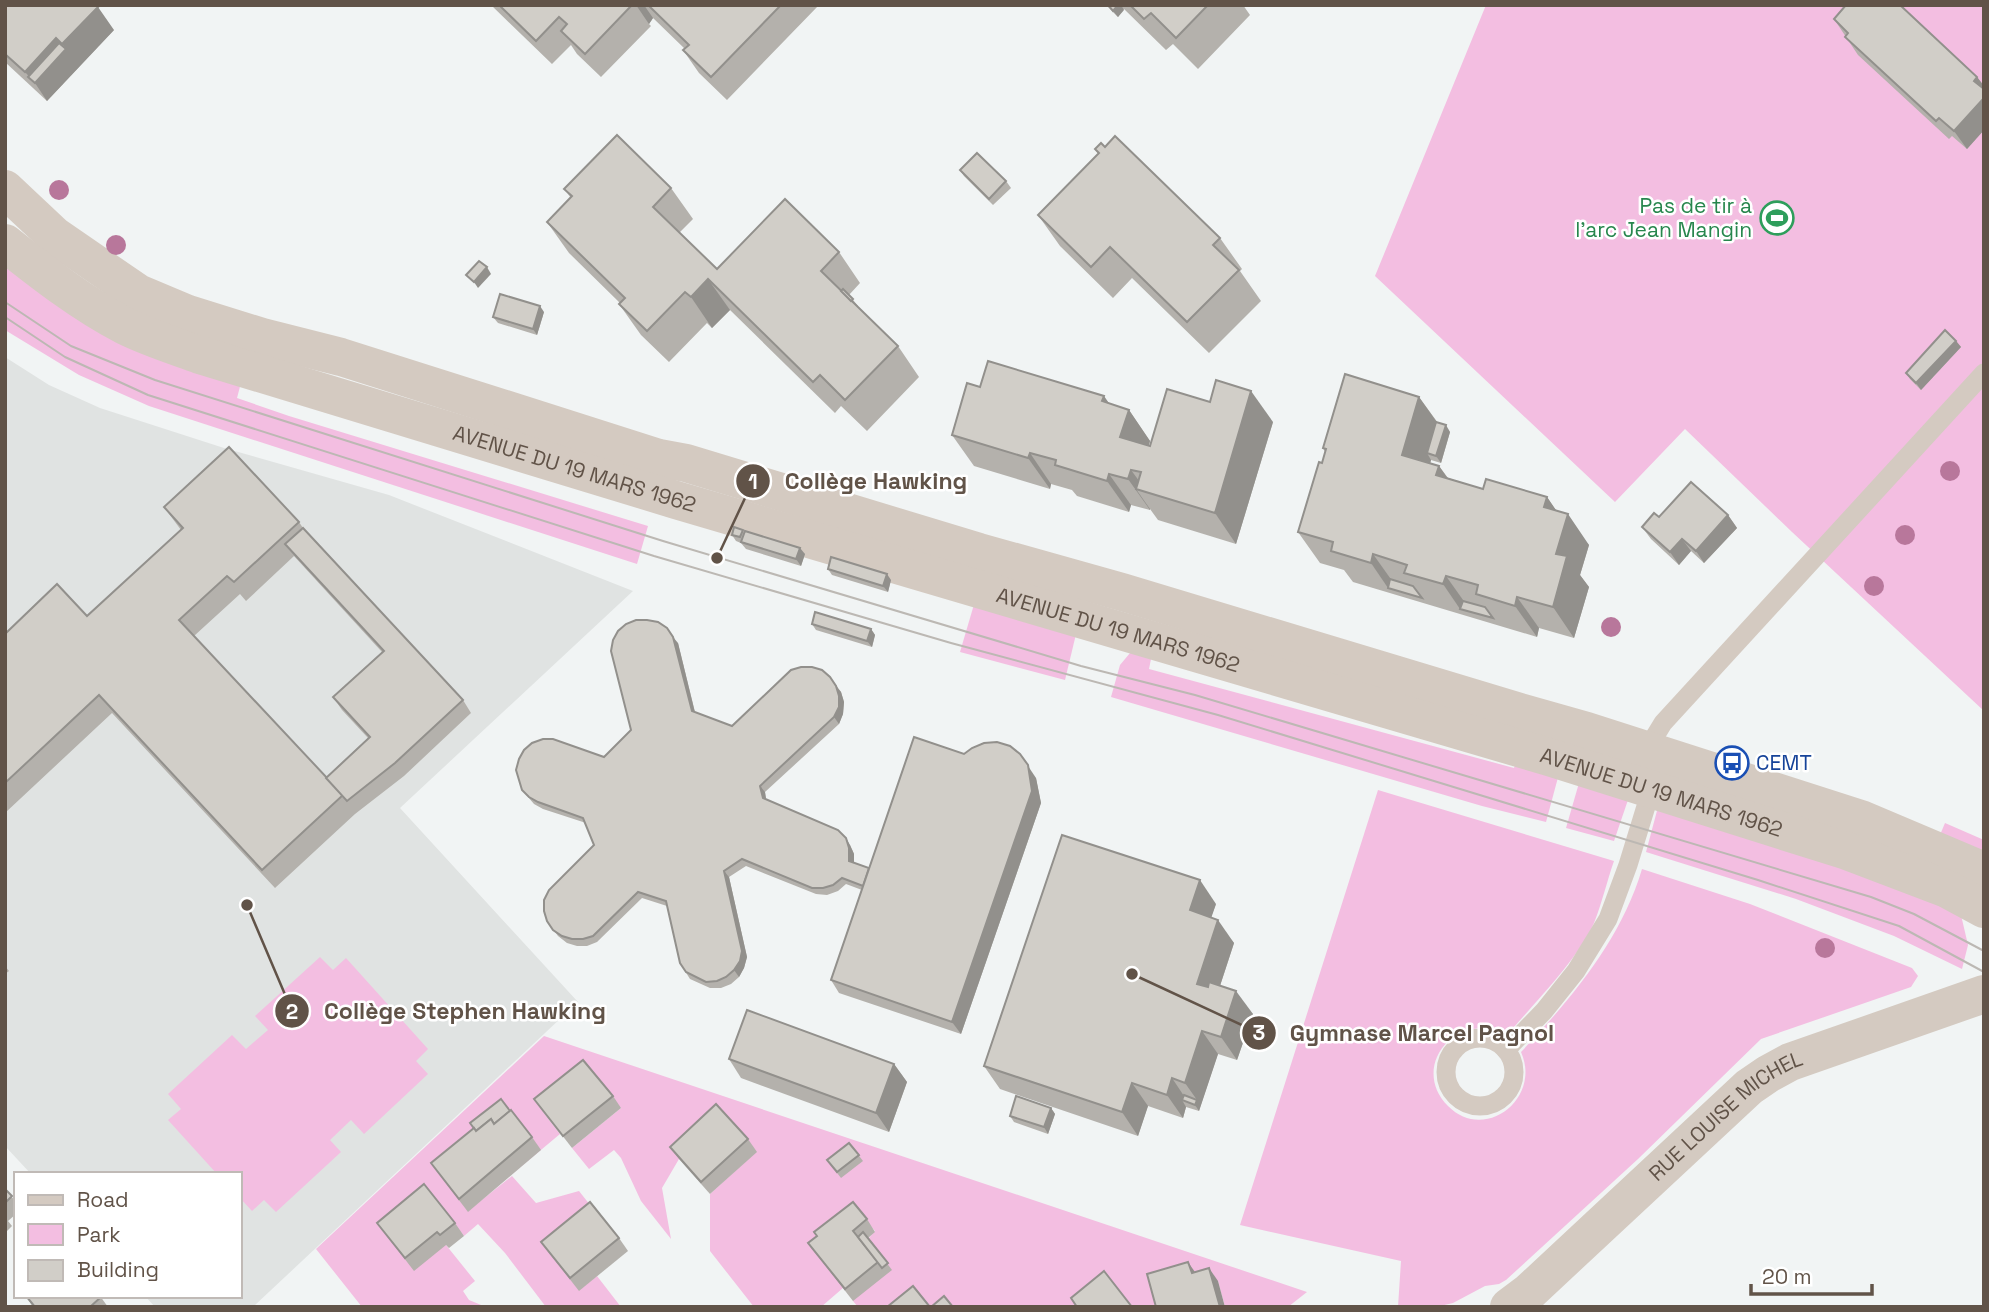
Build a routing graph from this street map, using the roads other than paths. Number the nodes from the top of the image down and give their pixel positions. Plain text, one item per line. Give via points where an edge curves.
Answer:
1 (11, 205) edge
2 (5, 243) edge
3 (254, 353) junction
4 (1984, 373) edge
5 (1651, 752) junction
6 (1651, 790) junction
7 (1984, 871) edge
8 (1984, 909) edge
9 (1984, 994) edge
10 (1506, 1050) dead end
11 (1509, 1307) edge

1 - 3 street via 138,293 188,314
2 - 3 street via 50,279 126,326 166,343
3 - 5 street, AVENUE DU 19 MARS 1962 via 341,357 659,458
3 - 6 street, AVENUE DU 19 MARS 1962 via 702,508
4 - 5 lane via 1663,723
5 - 6 lane
5 - 7 street, AVENUE DU 19 MARS 1962 via 1861,819
6 - 8 street, AVENUE DU 19 MARS 1962 via 1847,851 1947,888
6 - 10 lane via 1628,865 1594,945 1544,1011
9 - 11 street, RUE LOUISE MICHEL via 1790,1062 1768,1074

